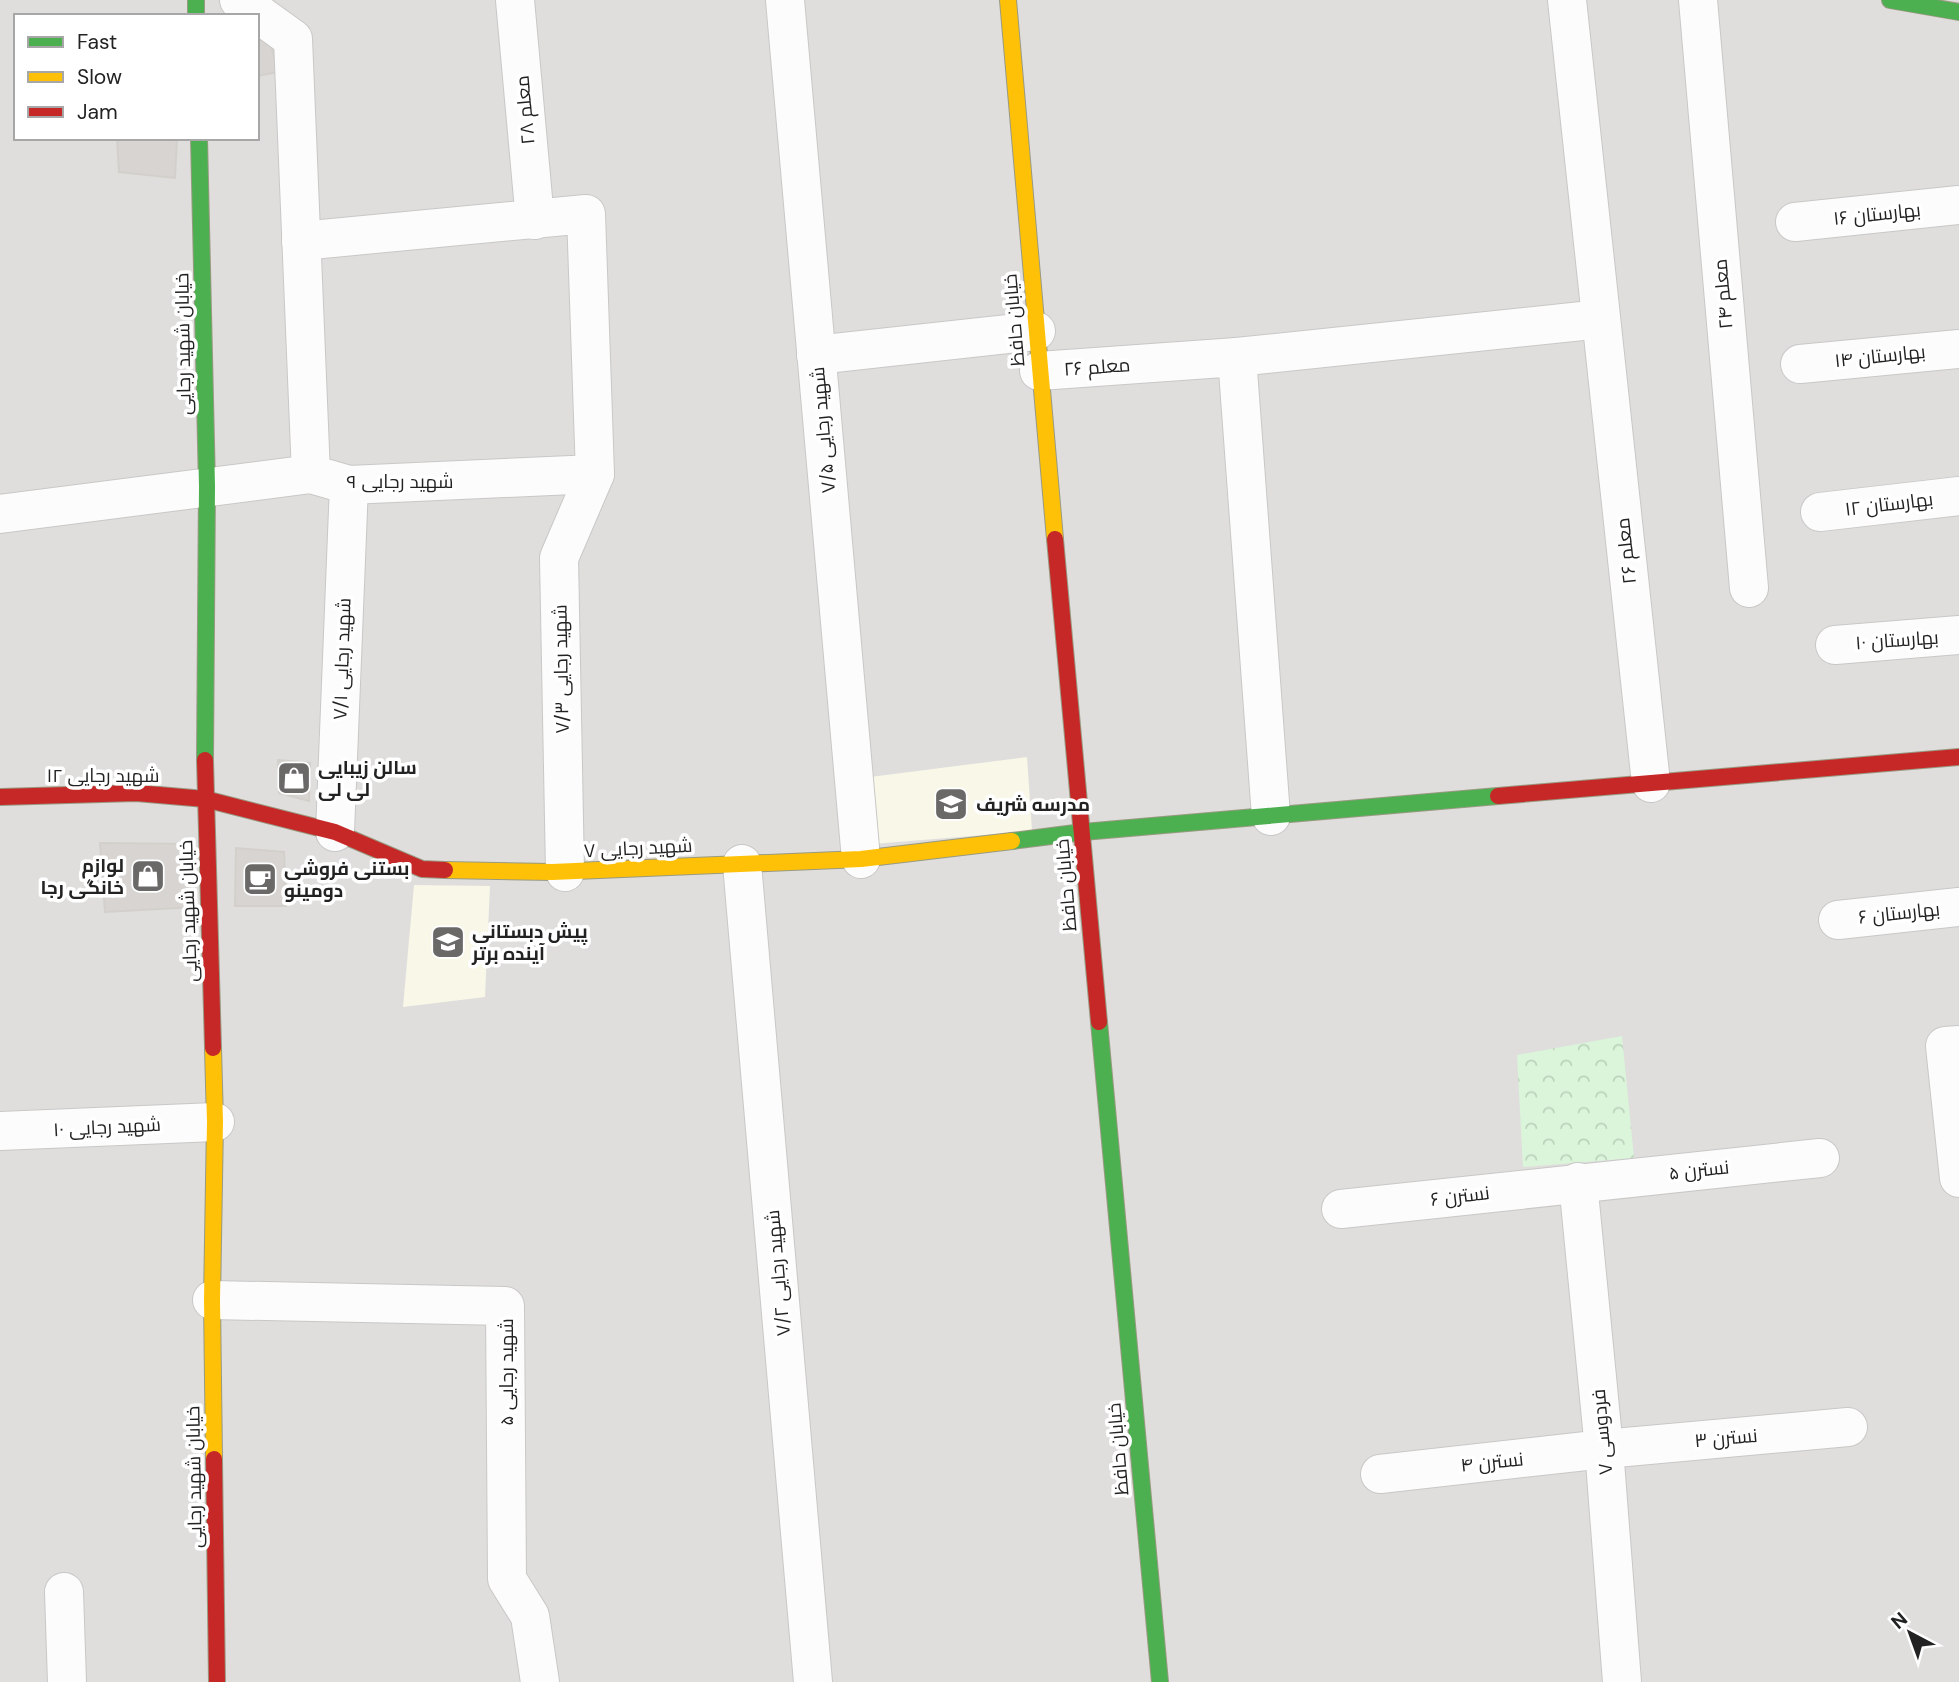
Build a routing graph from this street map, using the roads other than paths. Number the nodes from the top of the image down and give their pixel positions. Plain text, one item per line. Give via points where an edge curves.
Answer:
1 (239, 0) edge
2 (515, 0) edge
3 (785, 0) edge
4 (1008, 0) edge
5 (1566, 0) edge
6 (1698, 0) edge
7 (1890, 0) edge
8 (1959, 12) edge
9 (259, 14) edge
10 (259, 14) edge
11 (199, 140) edge
12 (1959, 205) edge
13 (535, 220) junction
14 (1795, 222) dead end
15 (301, 241) junction
16 (1601, 319) junction
17 (1036, 331) junction
18 (1959, 349) edge
19 (816, 355) junction
20 (1237, 357) junction
21 (1800, 364) dead end
22 (1039, 371) junction
23 (311, 474) junction
24 (595, 474) junction
25 (207, 485) junction
26 (349, 485) junction
27 (1959, 496) edge
28 (1820, 512) dead end
29 (0, 514) edge
30 (1749, 588) dead end
31 (1959, 635) edge
32 (1835, 645) dead end
33 (1959, 757) edge
34 (1651, 783) junction
35 (0, 797) edge
36 (205, 799) junction
37 (1271, 816) junction
38 (335, 832) junction
39 (1083, 832) junction
40 (861, 859) junction
41 (742, 864) junction
42 (565, 872) junction
43 (1959, 907) edge
44 (1838, 920) dead end
45 (1952, 1046) edge
46 (215, 1122) junction
47 (0, 1131) edge
48 (1820, 1158) dead end
49 (1959, 1178) edge
50 (1578, 1182) junction
51 (1341, 1209) dead end
52 (212, 1300) junction
53 (1848, 1427) dead end
54 (1604, 1449) junction
55 (1380, 1474) dead end
56 (64, 1592) dead end
57 (67, 1682) edge
58 (217, 1682) edge
59 (540, 1682) edge
60 (813, 1682) edge
61 (1160, 1682) edge
62 (1622, 1682) edge

1 - 10 street
2 - 13 street, معلم ۲۸
3 - 19 street, شهید رجایی ۷/۵
4 - 17 street, خیابان حافظ
5 - 16 street, معلم ۲۶
6 - 30 street, معلم ۲۴
7 - 8 street
9 - 15 street via 293,38
11 - 25 street, خیابان شهید رجایی
12 - 14 street, بهارستان ۱۶
13 - 15 street
13 - 24 street via 586,214
15 - 23 street
16 - 20 street, معلم ۲۶
16 - 34 street, معلم ۲۶
17 - 19 street
17 - 22 street, خیابان حافظ
18 - 21 street, بهارستان ۱۴
19 - 40 street, شهید رجایی ۷/۵
20 - 22 street, معلم ۲۶
20 - 37 street
22 - 39 street, خیابان حافظ
23 - 25 street, شهید رجایی ۹
23 - 26 street, شهید رجایی ۹
24 - 26 street, شهید رجایی ۹
24 - 42 street, شهید رجایی ۷/۳ via 558,558
25 - 29 street, شهید رجایی ۹
25 - 36 street, خیابان شهید رجایی
26 - 38 street, شهید رجایی ۷/۱
27 - 28 street, بهارستان ۱۲
31 - 32 street, بهارستان ۱۰
33 - 34 street, شهید رجایی ۷
34 - 37 street, شهید رجایی ۷
35 - 36 street, شهید رجایی ۱۲ via 136,793
36 - 38 street, شهید رجایی ۷
36 - 46 street, خیابان شهید رجایی
37 - 39 street, شهید رجایی ۷
38 - 42 street, شهید رجایی ۷ via 422,869
39 - 40 street, شهید رجایی ۷
39 - 61 street, خیابان حافظ
40 - 41 street, شهید رجایی ۷
41 - 42 street, شهید رجایی ۷
41 - 60 street, شهید رجایی ۷/۲
43 - 44 street, بهارستان ۶
45 - 49 street
46 - 47 street, شهید رجایی ۱۰
46 - 52 street, خیابان شهید رجایی
48 - 50 street, نسترن ۵
50 - 51 street, نسترن ۶
50 - 54 street, فردوسی ۷
52 - 58 street, خیابان شهید رجایی
52 - 59 street, شهید رجایی ۵ via 505,1306 507,1579 530,1616
53 - 54 street, نسترن ۳
54 - 55 street, نسترن ۴
54 - 62 street, فردوسی ۷
56 - 57 street

